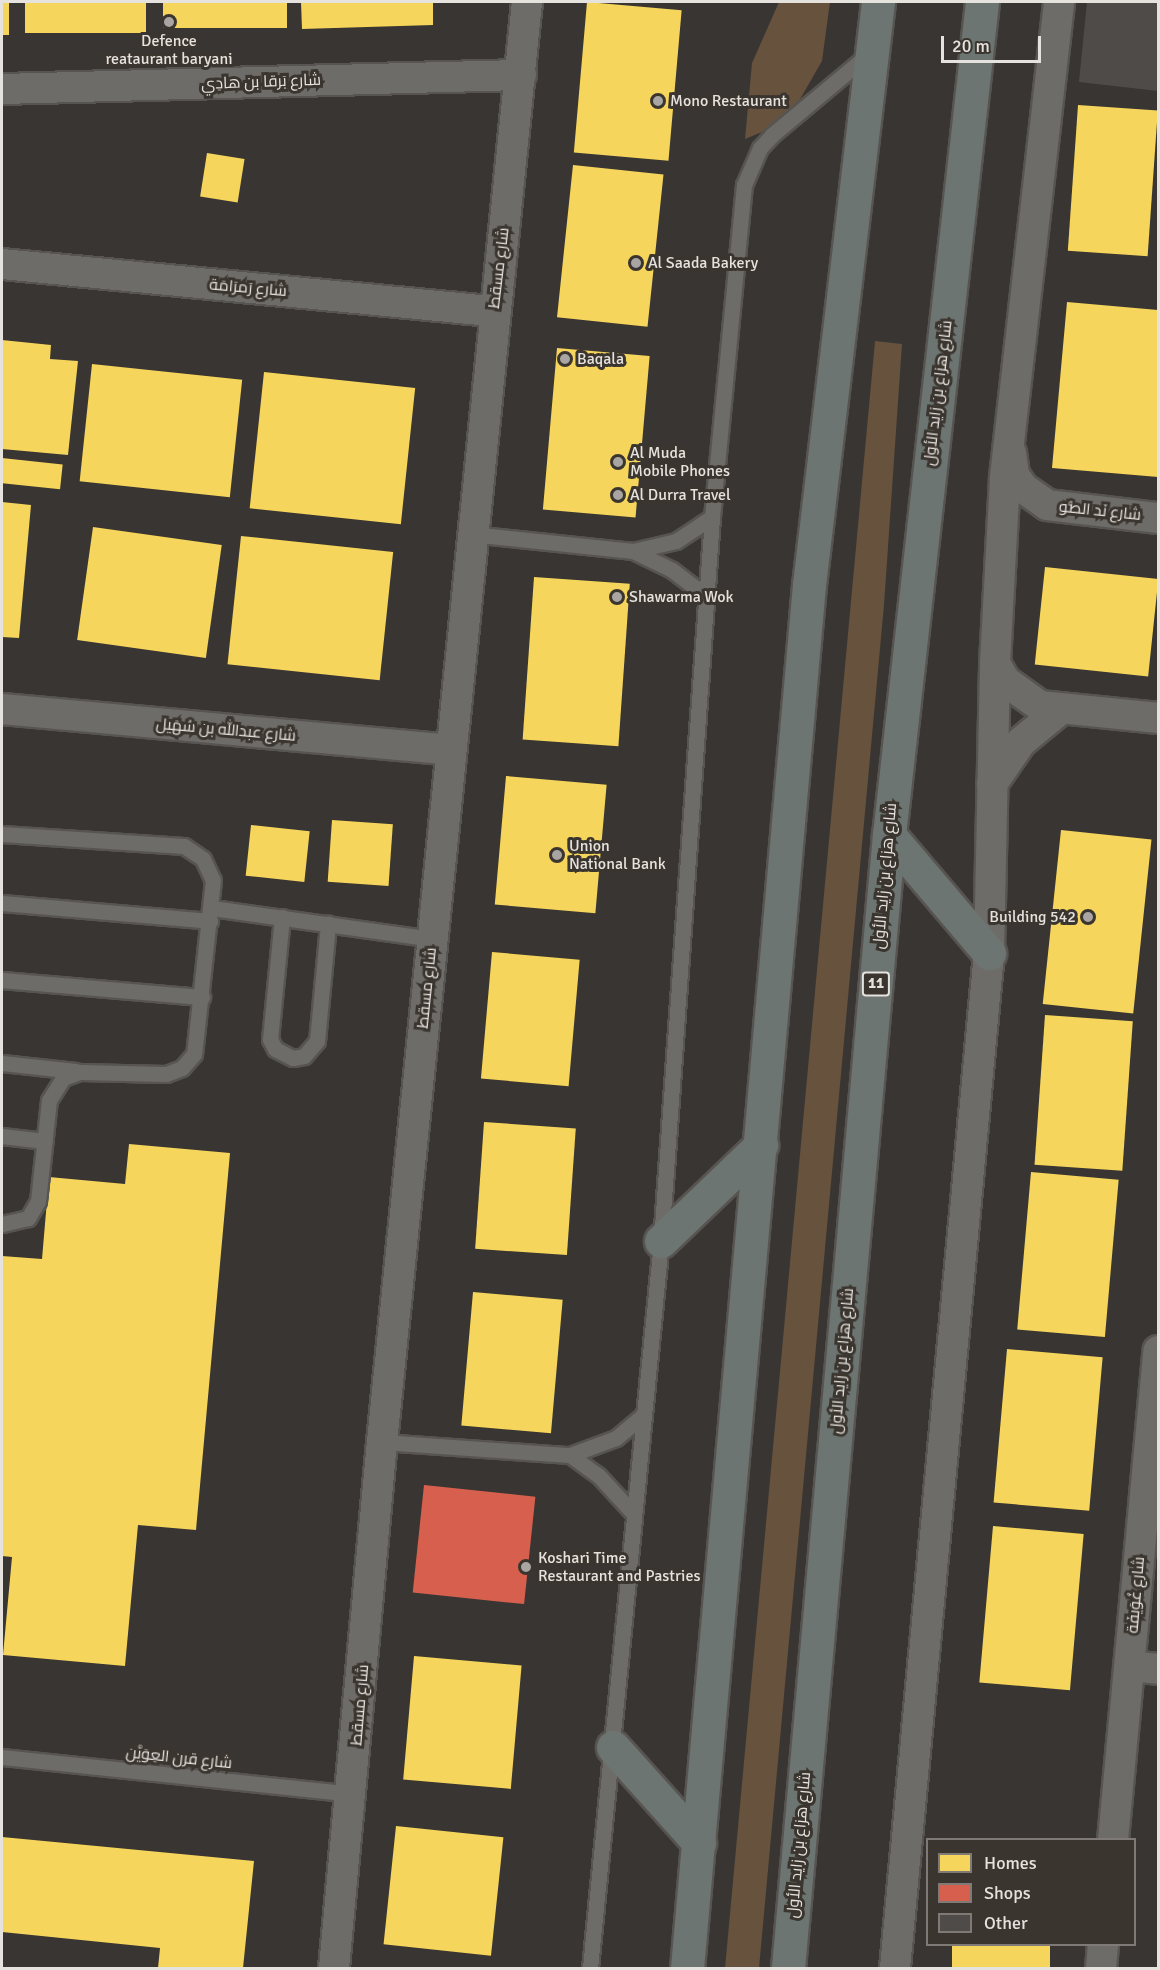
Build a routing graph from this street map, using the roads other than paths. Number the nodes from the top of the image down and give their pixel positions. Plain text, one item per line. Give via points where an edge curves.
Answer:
1 (527, 2) edge
2 (872, 2) edge
3 (878, 2) edge
4 (982, 2) edge
5 (1059, 2) edge
6 (869, 54) junction
7 (521, 75) junction
8 (2, 89) edge
9 (2, 264) edge
10 (494, 311) junction
11 (1011, 444) junction
12 (712, 517) junction
13 (1158, 518) edge
14 (471, 534) junction
15 (633, 551) junction
16 (706, 596) junction
17 (995, 663) junction
18 (2, 709) edge
19 (1061, 710) junction
20 (1158, 718) edge
21 (450, 750) junction
22 (992, 784) junction
23 (2, 834) edge
24 (889, 835) junction
25 (2, 903) edge
26 (211, 914) junction
27 (282, 917) junction
28 (327, 924) junction
29 (432, 939) junction
30 (989, 953) junction
31 (2, 980) edge
32 (202, 997) junction
33 (2, 1063) edge
34 (80, 1072) junction
35 (2, 1136) edge
36 (45, 1141) junction
37 (761, 1145) junction
38 (2, 1224) edge
39 (661, 1241) junction
40 (1158, 1351) edge
41 (641, 1417) junction
42 (382, 1442) junction
43 (570, 1455) junction
44 (633, 1513) junction
45 (1144, 1667) edge
46 (613, 1747) junction
47 (2, 1758) edge
48 (352, 1794) junction
49 (1113, 1838) edge
50 (699, 1843) junction
51 (1103, 1946) edge
52 (334, 1968) edge
53 (590, 1968) edge
54 (687, 1968) edge
55 (788, 1968) edge
56 (896, 1968) edge
57 (1101, 1968) edge

1 - 7 street, شارع مسقط
2 - 6 main road
3 - 6 main road
4 - 24 main road, شارع هزاع بن زايد الأول / 11
5 - 11 street
6 - 12 lane via 772,135 760,148 747,176
6 - 37 main road via 809,585
7 - 8 street, شارع بَرقا بن هادِي
7 - 10 street, شارع مسقط
9 - 10 street, شارع رَمرَامَة
10 - 14 street, شارع مسقط
11 - 13 street, شارع نَد الصُّو via 1014,474 1034,498 1047,505
11 - 17 street via 1005,477
12 - 15 lane via 676,541
12 - 16 lane
14 - 15 lane
14 - 21 street, شارع مسقط
15 - 16 lane via 672,570
16 - 39 lane
17 - 19 street via 1005,681 1021,696 1040,706
17 - 22 street
18 - 21 street, شارع عبدالله بن سُهَيل
19 - 20 street
19 - 22 street via 1022,742
21 - 29 street, شارع مسقط
22 - 30 street
23 - 26 lane via 184,846 210,869
24 - 30 main road
24 - 55 main road, شارع هزاع بن زايد الأول / 11
25 - 26 lane
26 - 27 lane
26 - 32 lane
27 - 28 lane
27 - 28 lane via 270,1039 274,1049 293,1058 304,1056 318,1041
28 - 29 lane
29 - 42 street, شارع مسقط
30 - 56 street
31 - 32 lane
32 - 34 lane via 197,1046 182,1068 165,1074
33 - 34 lane
34 - 36 lane via 63,1078 51,1091
35 - 36 lane
36 - 38 lane via 34,1210 18,1223
37 - 39 main road
37 - 50 main road
39 - 41 lane
40 - 45 street, شارع غُوَيفَة
41 - 43 lane via 616,1438
41 - 44 lane
42 - 43 lane
42 - 48 street, شارع مسقط
43 - 44 lane via 598,1475
44 - 46 lane
45 - 49 street, شارع غُوَيفَة
46 - 50 main road
46 - 53 lane
47 - 48 lane, شارع قرن العِوَيَّن
48 - 52 street, شارع مسقط
50 - 54 main road
51 - 57 street

